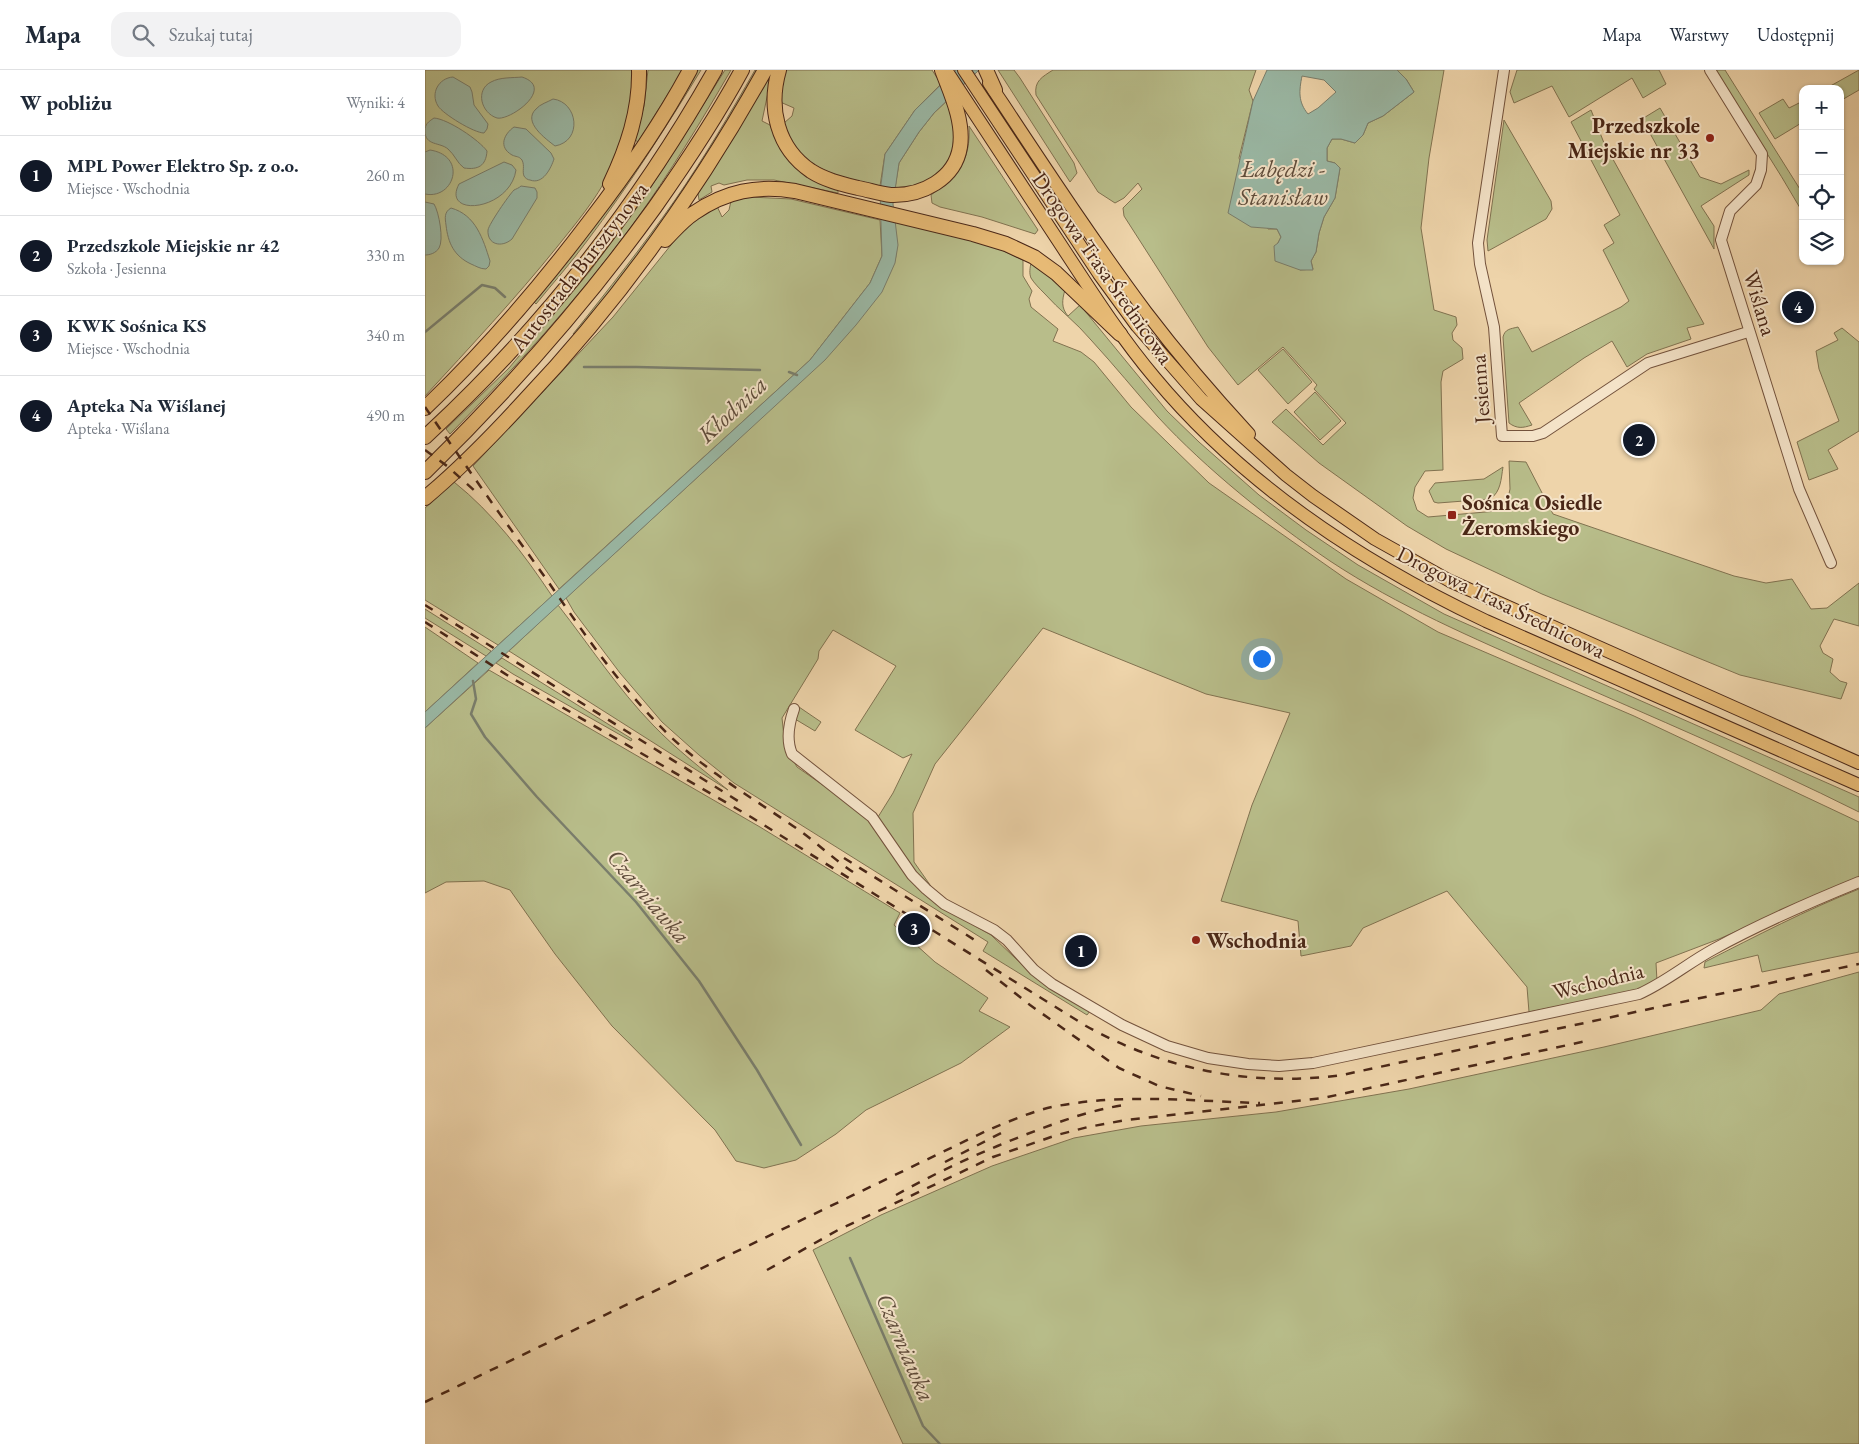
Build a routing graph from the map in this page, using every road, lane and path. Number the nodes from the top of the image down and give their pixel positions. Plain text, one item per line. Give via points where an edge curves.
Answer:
1 (639, 70) edge
2 (690, 70) edge
3 (715, 70) edge
4 (742, 70) edge
5 (765, 70) edge
6 (779, 70) edge
7 (942, 70) edge
8 (946, 70) edge
9 (964, 70) edge
10 (981, 70) edge
11 (986, 70) edge
12 (1504, 70) edge
13 (1710, 70) edge
14 (995, 90) junction
15 (599, 208) junction
16 (643, 261) junction
17 (1084, 290) junction
18 (1749, 332) junction
19 (1120, 334) joint
20 (425, 408) edge
21 (425, 437) edge
22 (425, 472) edge
23 (1286, 475) junction
24 (425, 498) edge
25 (1831, 563) dead end
26 (794, 709) dead end
27 (1859, 763) edge
28 (1859, 785) edge
29 (1859, 882) edge

1 - 15 highway via 635,115 626,149
2 - 15 highway via 624,176
3 - 21 highway, Autostrada Bursztynowa via 666,150 590,257 513,349
4 - 22 highway, Autostrada Bursztynowa via 686,163 588,296 507,390
5 - 16 highway via 702,175
6 - 7 highway via 773,100 775,116 790,151 820,176 890,195 923,190 937,182 958,156 960,127
8 - 17 main road, Drogowa Trasa Średnicowa
9 - 23 main road, Drogowa Trasa Średnicowa via 1137,326 1201,400
10 - 14 main road
11 - 14 highway
12 - 18 street, Jesienna via 1478,243 1493,327 1502,436 1543,433 1648,363
13 - 18 street, Wiślana via 1762,154 1756,185 1730,211 1721,240
14 - 23 main road via 1111,265 1147,313 1204,384
15 - 20 highway via 515,314
16 - 17 highway via 693,214 718,199 757,188 774,188 1006,244
16 - 24 highway via 557,366 481,448
17 - 19 highway
18 - 25 street, Wiślana via 1799,489
19 - 28 main road, Drogowa Trasa Średnicowa via 1155,378 1231,457 1275,495 1366,557 1486,622
23 - 27 main road, Drogowa Trasa Średnicowa via 1375,539 1450,582
26 - 29 street, Wschodnia via 789,735 792,754 872,817 907,869 926,889 944,904 994,930 1052,984 1130,1029 1167,1046 1208,1058 1279,1066 1313,1064 1639,994 1737,937

